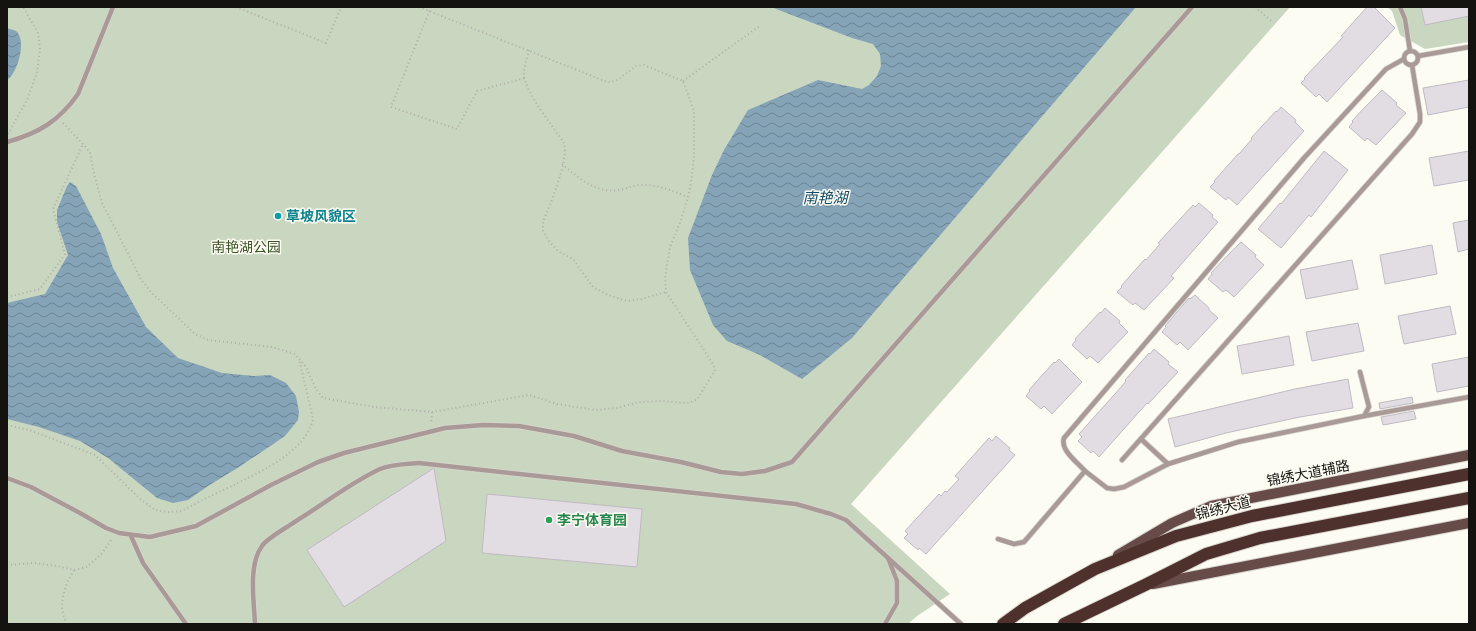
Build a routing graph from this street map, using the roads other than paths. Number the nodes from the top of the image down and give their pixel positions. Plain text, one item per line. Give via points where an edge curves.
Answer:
1 (113, 7) edge
2 (1192, 7) edge
3 (1400, 7) edge
4 (1469, 47) edge
5 (1410, 50) junction
6 (1418, 56) junction
7 (1404, 59) junction
8 (1412, 65) junction
9 (7, 142) edge
10 (1360, 372) dead end
11 (1469, 397) edge
12 (1364, 416) junction
13 (1141, 438) junction
14 (1469, 455) edge
15 (1122, 460) dead end
16 (1168, 464) junction
17 (1085, 471) junction
18 (1469, 474) edge
19 (7, 478) edge
20 (1469, 498) edge
21 (1469, 523) edge
22 (131, 536) junction
23 (998, 539) dead end
24 (887, 556) junction
25 (1095, 569) junction
26 (1145, 585) junction
27 (186, 624) edge
28 (254, 624) edge
29 (885, 624) edge
30 (961, 624) edge
31 (1003, 624) edge
32 (1064, 624) edge

1 - 9 lane via 78,94 70,105 58,118 41,130
2 - 22 lane via 792,462 765,471 742,474 721,472 622,451 574,436 518,426 445,428 318,462 196,526 150,537
3 - 5 lane
4 - 6 lane
5 - 6 lane
5 - 7 lane
6 - 8 lane via 1418,61
7 - 8 lane via 1407,64
7 - 17 lane via 1386,69 1304,158 1064,438 1064,448
8 - 13 lane via 1420,114 1420,122 1412,134
10 - 12 lane via 1369,407
11 - 12 lane
12 - 16 lane via 1238,442
13 - 15 lane
13 - 16 lane
14 - 25 main road, 锦绣大道辅路 via 1211,506 1172,523
16 - 17 lane via 1132,484 1114,489 1107,488
17 - 23 lane via 1024,542 1014,544
18 - 25 highway, 锦绣大道 via 1252,516 1176,536
19 - 22 lane via 31,487 106,528
20 - 26 highway via 1260,538 1206,554
21 - 26 main road
22 - 27 lane via 143,563
24 - 28 lane via 846,520 796,504 419,463 398,464 362,479 262,545 256,558 253,578
24 - 29 lane via 897,581 897,603
24 - 30 lane
25 - 31 highway, 锦绣大道 via 1025,608
26 - 32 highway

